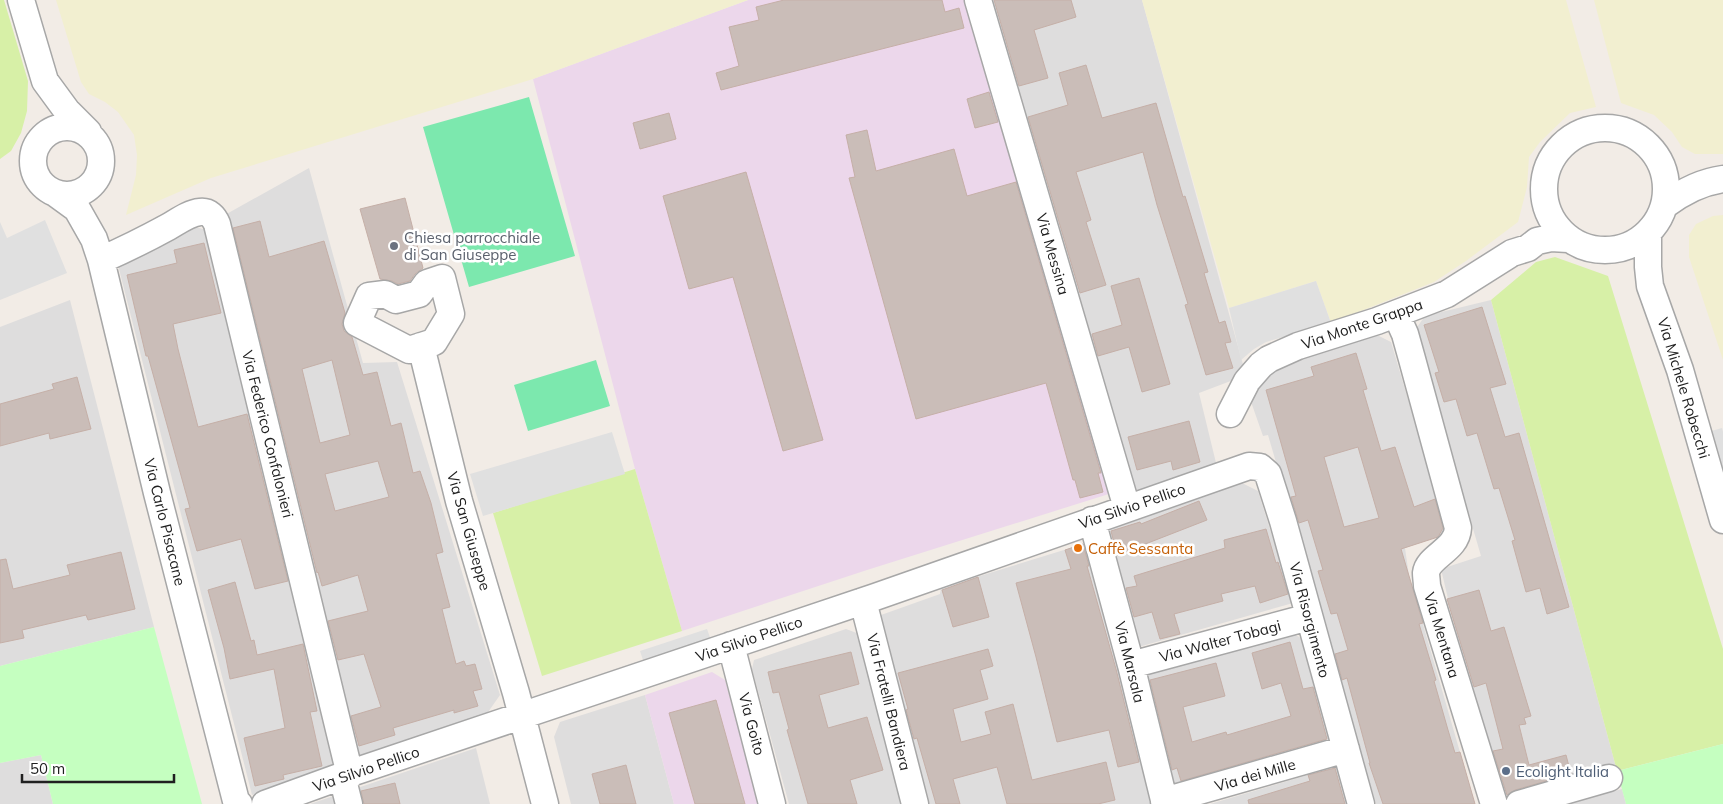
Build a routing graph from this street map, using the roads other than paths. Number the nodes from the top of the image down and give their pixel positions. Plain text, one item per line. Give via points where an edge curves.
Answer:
1 (21, 0) edge
2 (978, 0) edge
3 (45, 81) junction
4 (89, 134) junction
5 (37, 144) junction
6 (1662, 165) junction
7 (98, 176) junction
8 (1719, 179) edge
9 (55, 193) junction
10 (1665, 205) junction
11 (1546, 206) junction
12 (1648, 234) junction
13 (1568, 238) junction
14 (97, 249) junction
15 (1611, 251) junction
16 (1512, 253) junction
17 (1650, 286) junction
18 (1396, 314) junction
19 (421, 346) dead end
20 (1230, 414) dead end
21 (1232, 471) joint
22 (1127, 508) junction
23 (1092, 520) junction
24 (1723, 520) edge
25 (863, 601) junction
26 (1309, 617) junction
27 (731, 645) junction
28 (1131, 665) junction
29 (522, 716) junction
30 (1346, 749) junction
31 (346, 775) junction
32 (1609, 778) dead end
33 (1164, 802) edge
34 (239, 804) edge
35 (265, 804) edge
36 (349, 804) edge
37 (545, 804) edge
38 (772, 804) edge
39 (915, 804) edge
40 (1362, 804) edge
41 (1494, 804) edge
42 (1518, 804) edge

1 - 3 street
2 - 22 street, Via Messina
3 - 4 street
3 - 5 street
4 - 5 street via 78,128 55,128 44,134
4 - 7 street via 101,152
5 - 9 street via 33,154 37,178
6 - 8 street
6 - 10 street via 1667,185
6 - 11 street via 1651,148 1635,135 1616,129 1595,129 1575,136 1559,148 1548,166 1544,186
7 - 9 street via 81,192 69,195
7 - 14 street, Via Carlo Pisacane via 94,202
8 - 10 street via 1679,194
9 - 14 street, Via Carlo Pisacane via 77,209
10 - 12 street
11 - 13 street via 1551,219
11 - 16 street, Via Monte Grappa via 1535,229
12 - 15 street via 1631,245
12 - 17 street, Via Michele Robecchi
13 - 15 street via 1581,246
13 - 16 street, Via Monte Grappa via 1538,241
14 - 31 street, Via Federico Confalonieri via 121,252 199,212 210,214 217,224
14 - 34 street, Via Carlo Pisacane
15 - 17 street, Via Michele Robecchi via 1627,261
16 - 18 street, Via Monte Grappa via 1447,294
17 - 24 street, Via Michele Robecchi via 1680,370
18 - 20 street, Via Monte Grappa via 1269,358 1247,381
18 - 41 street, Via Mentana via 1412,359 1458,528 1458,535 1450,546 1426,571 1427,586
19 - 29 street, Via San Giuseppe via 459,501
21 - 22 street, Via Silvio Pellico
21 - 26 street, Via Risorgimento via 1249,466 1260,467 1268,474
22 - 23 street, Via Silvio Pellico
23 - 25 street, Via Silvio Pellico
23 - 28 street, Via Marsala
25 - 27 street, Via Silvio Pellico
25 - 39 street, Via Fratelli Bandiera
26 - 28 street, Via Walter Tobagi
26 - 30 street, Via Risorgimento
27 - 29 street, Via Silvio Pellico
27 - 38 street, Via Goito
28 - 33 street, Via Marsala
29 - 31 street, Via Silvio Pellico
29 - 37 street, Via San Giuseppe
30 - 33 street, Via dei Mille
30 - 40 street, Via Risorgimento
31 - 35 street, Via Silvio Pellico
31 - 36 street, Via Federico Confalonieri
32 - 42 street

